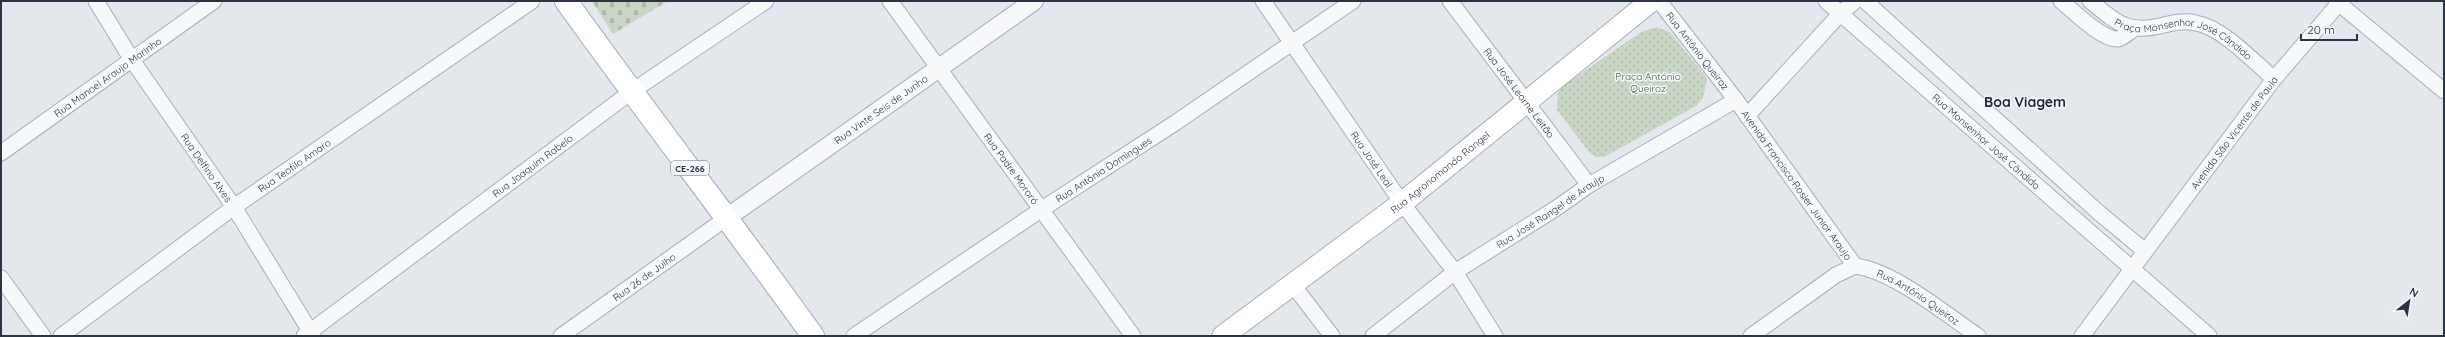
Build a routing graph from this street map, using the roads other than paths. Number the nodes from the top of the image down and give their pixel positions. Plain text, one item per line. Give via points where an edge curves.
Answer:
1 (96, 1) edge
2 (214, 1) edge
3 (532, 1) edge
4 (566, 1) edge
5 (766, 1) edge
6 (890, 1) edge
7 (1034, 1) edge
8 (1263, 1) edge
9 (1353, 1) edge
10 (1450, 1) edge
11 (1651, 1) edge
12 (1659, 1) edge
13 (1826, 1) edge
14 (1854, 1) edge
15 (1864, 1) edge
16 (2061, 1) edge
17 (2090, 1) edge
18 (2339, 2) edge
19 (1840, 14) junction
20 (2134, 29) junction
21 (1291, 42) junction
22 (132, 60) junction
23 (939, 68) junction
24 (2274, 79) junction
25 (2444, 91) edge
26 (631, 92) junction
27 (1736, 100) junction
28 (1524, 102) junction
29 (1747, 116) junction
30 (1, 153) edge
31 (1589, 185) junction
32 (1402, 203) junction
33 (234, 207) junction
34 (1042, 209) junction
35 (728, 217) junction
36 (2145, 251) junction
37 (1855, 266) junction
38 (2133, 268) junction
39 (1455, 272) junction
40 (1, 278) edge
41 (1293, 285) junction
42 (309, 334) edge
43 (563, 335) edge
44 (43, 336) edge
45 (61, 336) edge
46 (813, 336) edge
47 (854, 336) edge
48 (1133, 336) edge
49 (1223, 336) edge
50 (1332, 336) edge
51 (1373, 336) edge
52 (1495, 336) edge
53 (1751, 336) edge
54 (1978, 336) edge
55 (2082, 336) edge
56 (2209, 336) edge

1 - 22 street, Rua Delfino Alves
2 - 22 street, Rua Manoel Araujo Marinho
3 - 33 street, Rua Teofilo Amaro
4 - 26 main road, CE-266
5 - 26 street, Rua Joaquim Rabelo
6 - 23 street, Rua Padre Mororó
7 - 23 street, Rua Vinte Seis de Junho
8 - 21 street, Rua José Leal
9 - 21 street, Rua Antônio Domingues
10 - 28 street, Rua José Leorne Leitão
11 - 28 main road, Rua Agronomando Rangel
12 - 27 street, Rua Antônio Queiroz
13 - 19 street, Rua Monsenhor José Cândido
14 - 19 street
15 - 36 street, Rua Monsenhor José Cândido via 2098,212
16 - 20 street via 2094,28 2112,38 2120,39
17 - 20 street, Praça Monsenhor José Cândido via 2114,21
18 - 24 street, Avenida São Vicente de Paula
18 - 25 street
19 - 29 street
19 - 38 street, Rua Monsenhor José Cândido
20 - 24 street, Praça Monsenhor José Cândido via 2185,21 2206,25 2226,38
21 - 32 street, Rua José Leal
21 - 34 street, Rua Antônio Domingues via 1175,123
22 - 30 street, Rua Manoel Araujo Marinho
22 - 33 street, Rua Delfino Alves
23 - 34 street, Rua Padre Mororó
23 - 35 street, Rua Vinte Seis de Junho
24 - 36 street, Avenida São Vicente de Paula
26 - 35 main road, CE-266
26 - 42 street, Rua Joaquim Rabelo
27 - 29 street, Avenida Francisco Rosier Junior Araujo
27 - 31 street, Rua José Rangel de Araujp
28 - 31 street, Rua José Leorne Leitão
28 - 32 main road, Rua Agronomando Rangel
29 - 37 street, Avenida Francisco Rosier Junior Araujo
31 - 39 street, Rua José Rangel de Araujp
32 - 39 street, Rua José Leal
32 - 41 main road, Rua Agronomando Rangel
33 - 42 street, Rua Delfino Alves
33 - 45 street, Rua Teofilo Amaro
34 - 47 street, Rua Antônio Domingues
34 - 48 street, Rua Padre Mororó
35 - 43 street, Rua 26 de Julho
35 - 46 main road, CE-266
36 - 38 street, Avenida São Vicente de Paula
37 - 53 street, Avenida Francisco Rosier Junior Araujo via 1836,275
37 - 54 street, Rua Antônio Queiroz via 1876,271 1897,282
38 - 55 street
38 - 56 street, Rua Monsenhor José Cândido
39 - 51 street, Rua José Rangel de Araujp
39 - 52 street, Rua José Leal
40 - 44 street
41 - 49 main road, Rua Agronomando Rangel
41 - 50 street

